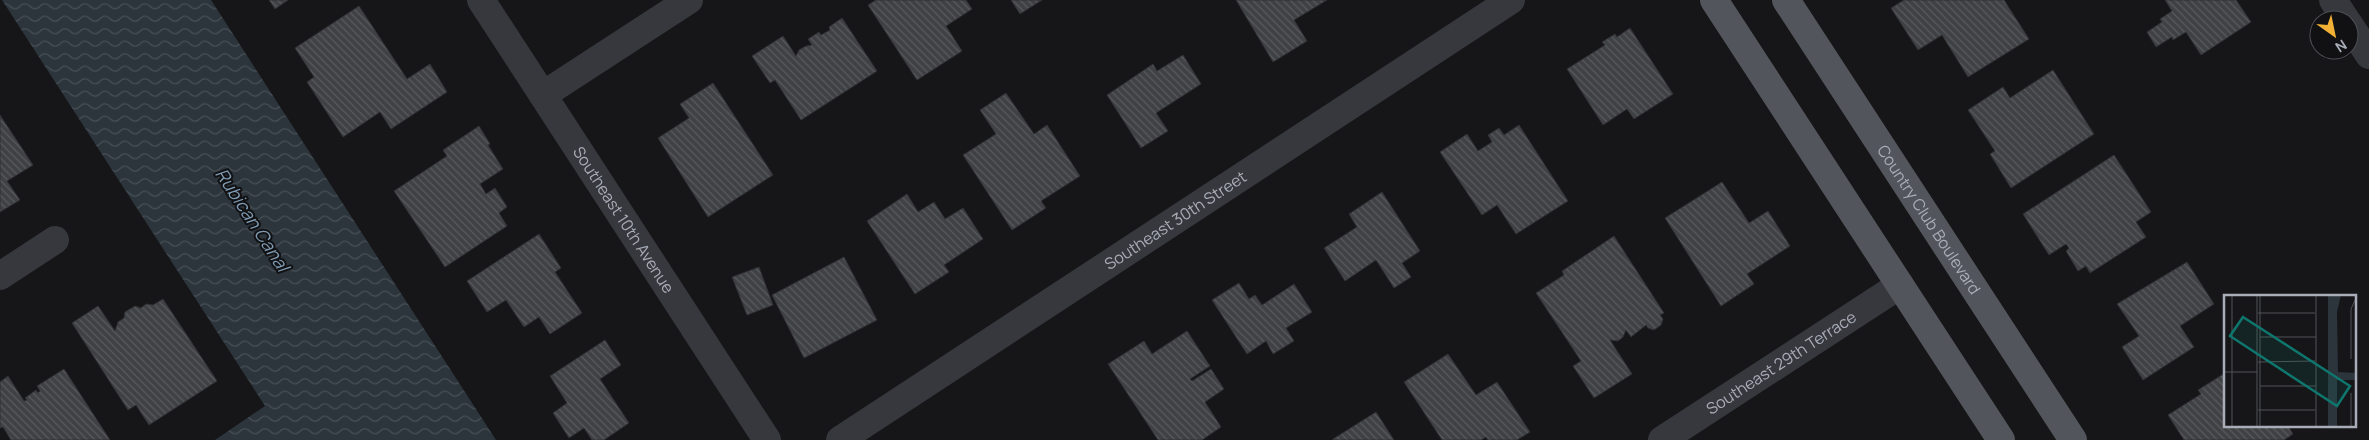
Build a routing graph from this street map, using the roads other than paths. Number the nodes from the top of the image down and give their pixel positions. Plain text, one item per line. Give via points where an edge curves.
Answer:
1 (481, 0) edge
2 (688, 0) edge
3 (1511, 0) edge
4 (1714, 0) edge
5 (1786, 0) edge
6 (2359, 40) edge
7 (2369, 55) edge
8 (543, 95) junction
9 (55, 240) dead end
10 (0, 276) edge
11 (1900, 285) junction
12 (767, 440) edge
13 (840, 440) edge
14 (1662, 440) edge
15 (2001, 440) edge
16 (2073, 440) edge

1 - 8 street, Southeast 10th Avenue
2 - 8 street
3 - 13 street, Southeast 30th Street
4 - 11 main road
5 - 16 main road, Country Club Boulevard
6 - 7 street
8 - 12 street, Southeast 10th Avenue
9 - 10 street
11 - 14 street, Southeast 29th Terrace
11 - 15 main road

